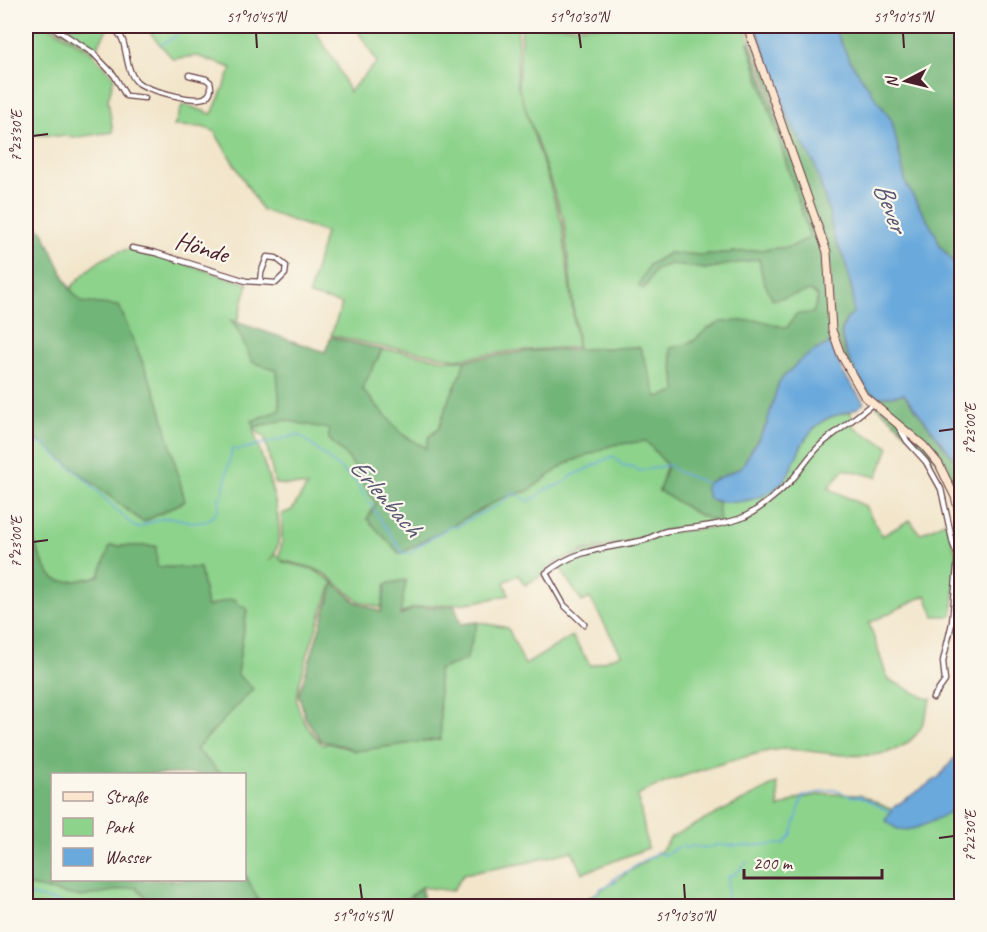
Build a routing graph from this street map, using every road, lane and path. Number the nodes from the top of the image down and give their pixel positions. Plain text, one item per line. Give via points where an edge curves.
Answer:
1 (51, 26) edge
2 (113, 26) edge
3 (747, 26) edge
4 (189, 75) dead end
5 (145, 99) dead end
6 (132, 248) dead end
7 (260, 282) junction
8 (872, 404) junction
9 (897, 425) junction
10 (962, 523) edge
11 (960, 556) edge
12 (584, 624) dead end
13 (933, 698) dead end

1 - 5 street via 93,53 114,75 126,96
2 - 4 street via 122,39 133,77 142,86 195,98 207,96 210,82
3 - 8 street via 827,250 834,335 848,370
6 - 7 street, Hönde
7 - 7 street, Hönde via 267,257 283,262 287,269 282,279 276,283
8 - 9 street
8 - 12 street via 826,440 784,487 753,513 714,525 666,531 563,560 546,573 564,605
9 - 10 street via 939,464
9 - 11 street via 941,489 953,544
11 - 13 street via 944,661 945,681

